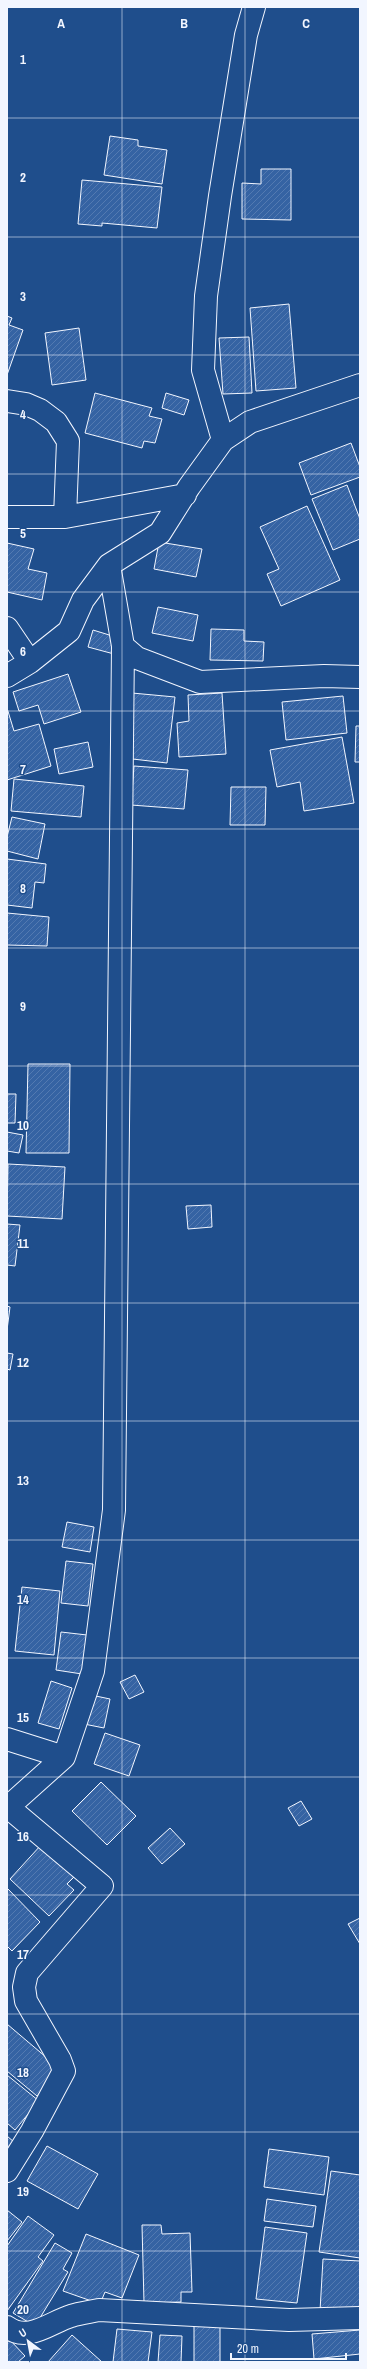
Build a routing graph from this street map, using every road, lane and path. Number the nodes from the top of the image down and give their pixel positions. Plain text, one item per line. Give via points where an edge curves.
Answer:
1 (254, 7) edge
2 (360, 385) edge
3 (7, 401) edge
4 (223, 440) junction
5 (185, 495) junction
6 (64, 517) junction
7 (7, 518) edge
8 (110, 565) junction
9 (7, 628) edge
10 (130, 652) junction
11 (30, 662) junction
12 (7, 676) edge
13 (360, 677) edge
14 (7, 1738) edge
15 (64, 1757) junction
16 (7, 1807) edge
17 (7, 2171) edge
18 (360, 2318) edge
19 (7, 2327) edge

1 - 4 street via 246,35 206,296 203,370
2 - 4 street via 250,422
3 - 6 street via 26,404 40,410 56,422 68,440
4 - 5 street
5 - 6 street
5 - 8 street via 160,533
6 - 7 street
8 - 10 street
8 - 11 street via 83,600 69,631
9 - 11 street
10 - 13 street via 200,682 324,676
10 - 15 street via 114,1510 93,1671
11 - 12 street
14 - 15 street
15 - 16 street
16 - 17 street via 102,1886 27,1973 24,1987 26,2001 64,2071
18 - 19 street via 289,2320 99,2310 71,2316 36,2332 12,2331

